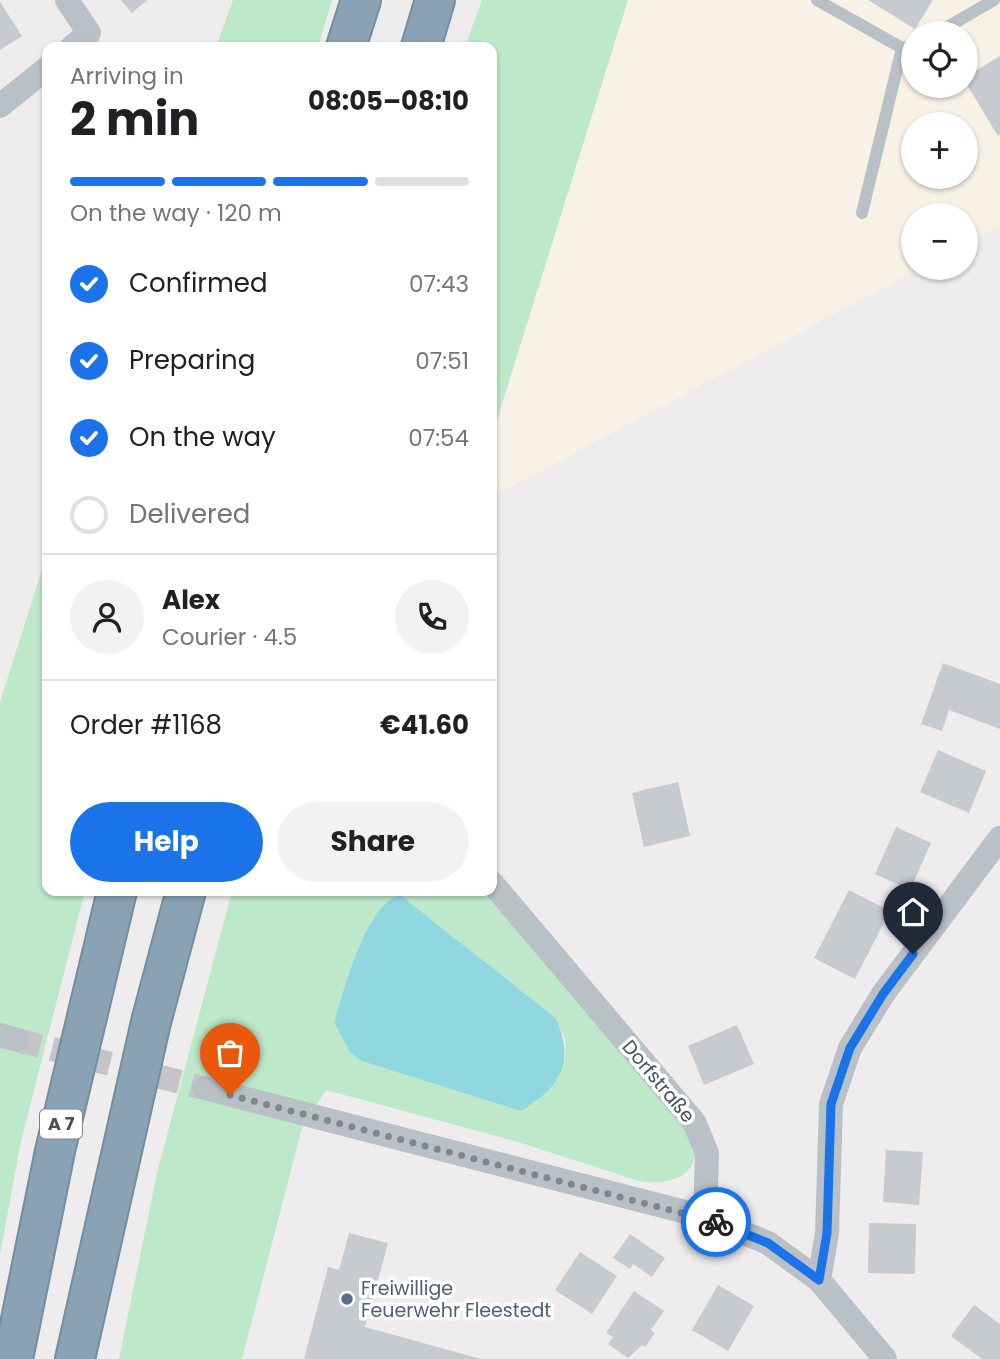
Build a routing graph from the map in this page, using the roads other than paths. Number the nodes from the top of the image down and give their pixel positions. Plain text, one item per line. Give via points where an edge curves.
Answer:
1 (67, 0) edge
2 (361, 0) edge
3 (435, 0) edge
4 (817, 0) edge
5 (994, 0) edge
6 (958, 21) edge
7 (78, 42) edge
8 (348, 42) edge
9 (422, 42) edge
10 (901, 43) edge
11 (42, 72) edge
12 (901, 72) edge
13 (0, 106) edge
14 (862, 213) dead end
15 (996, 851) edge
16 (497, 889) edge
17 (116, 896) edge
18 (185, 896) edge
19 (204, 1088) tunnel mouth
20 (705, 1217) junction
21 (819, 1280) junction
22 (13, 1359) edge
23 (75, 1359) edge
24 (884, 1359) edge

1 - 7 street via 89,33
2 - 8 highway
3 - 9 highway
4 - 10 lane
5 - 6 lane
11 - 13 street
12 - 14 lane
15 - 21 street via 883,994 850,1048 831,1104 827,1233
16 - 20 street, Dorfstraße via 694,1122 707,1153
17 - 22 highway, A 7 via 63,1113
18 - 23 highway via 151,1022
19 - 20 street
20 - 21 street via 768,1243
21 - 24 street

